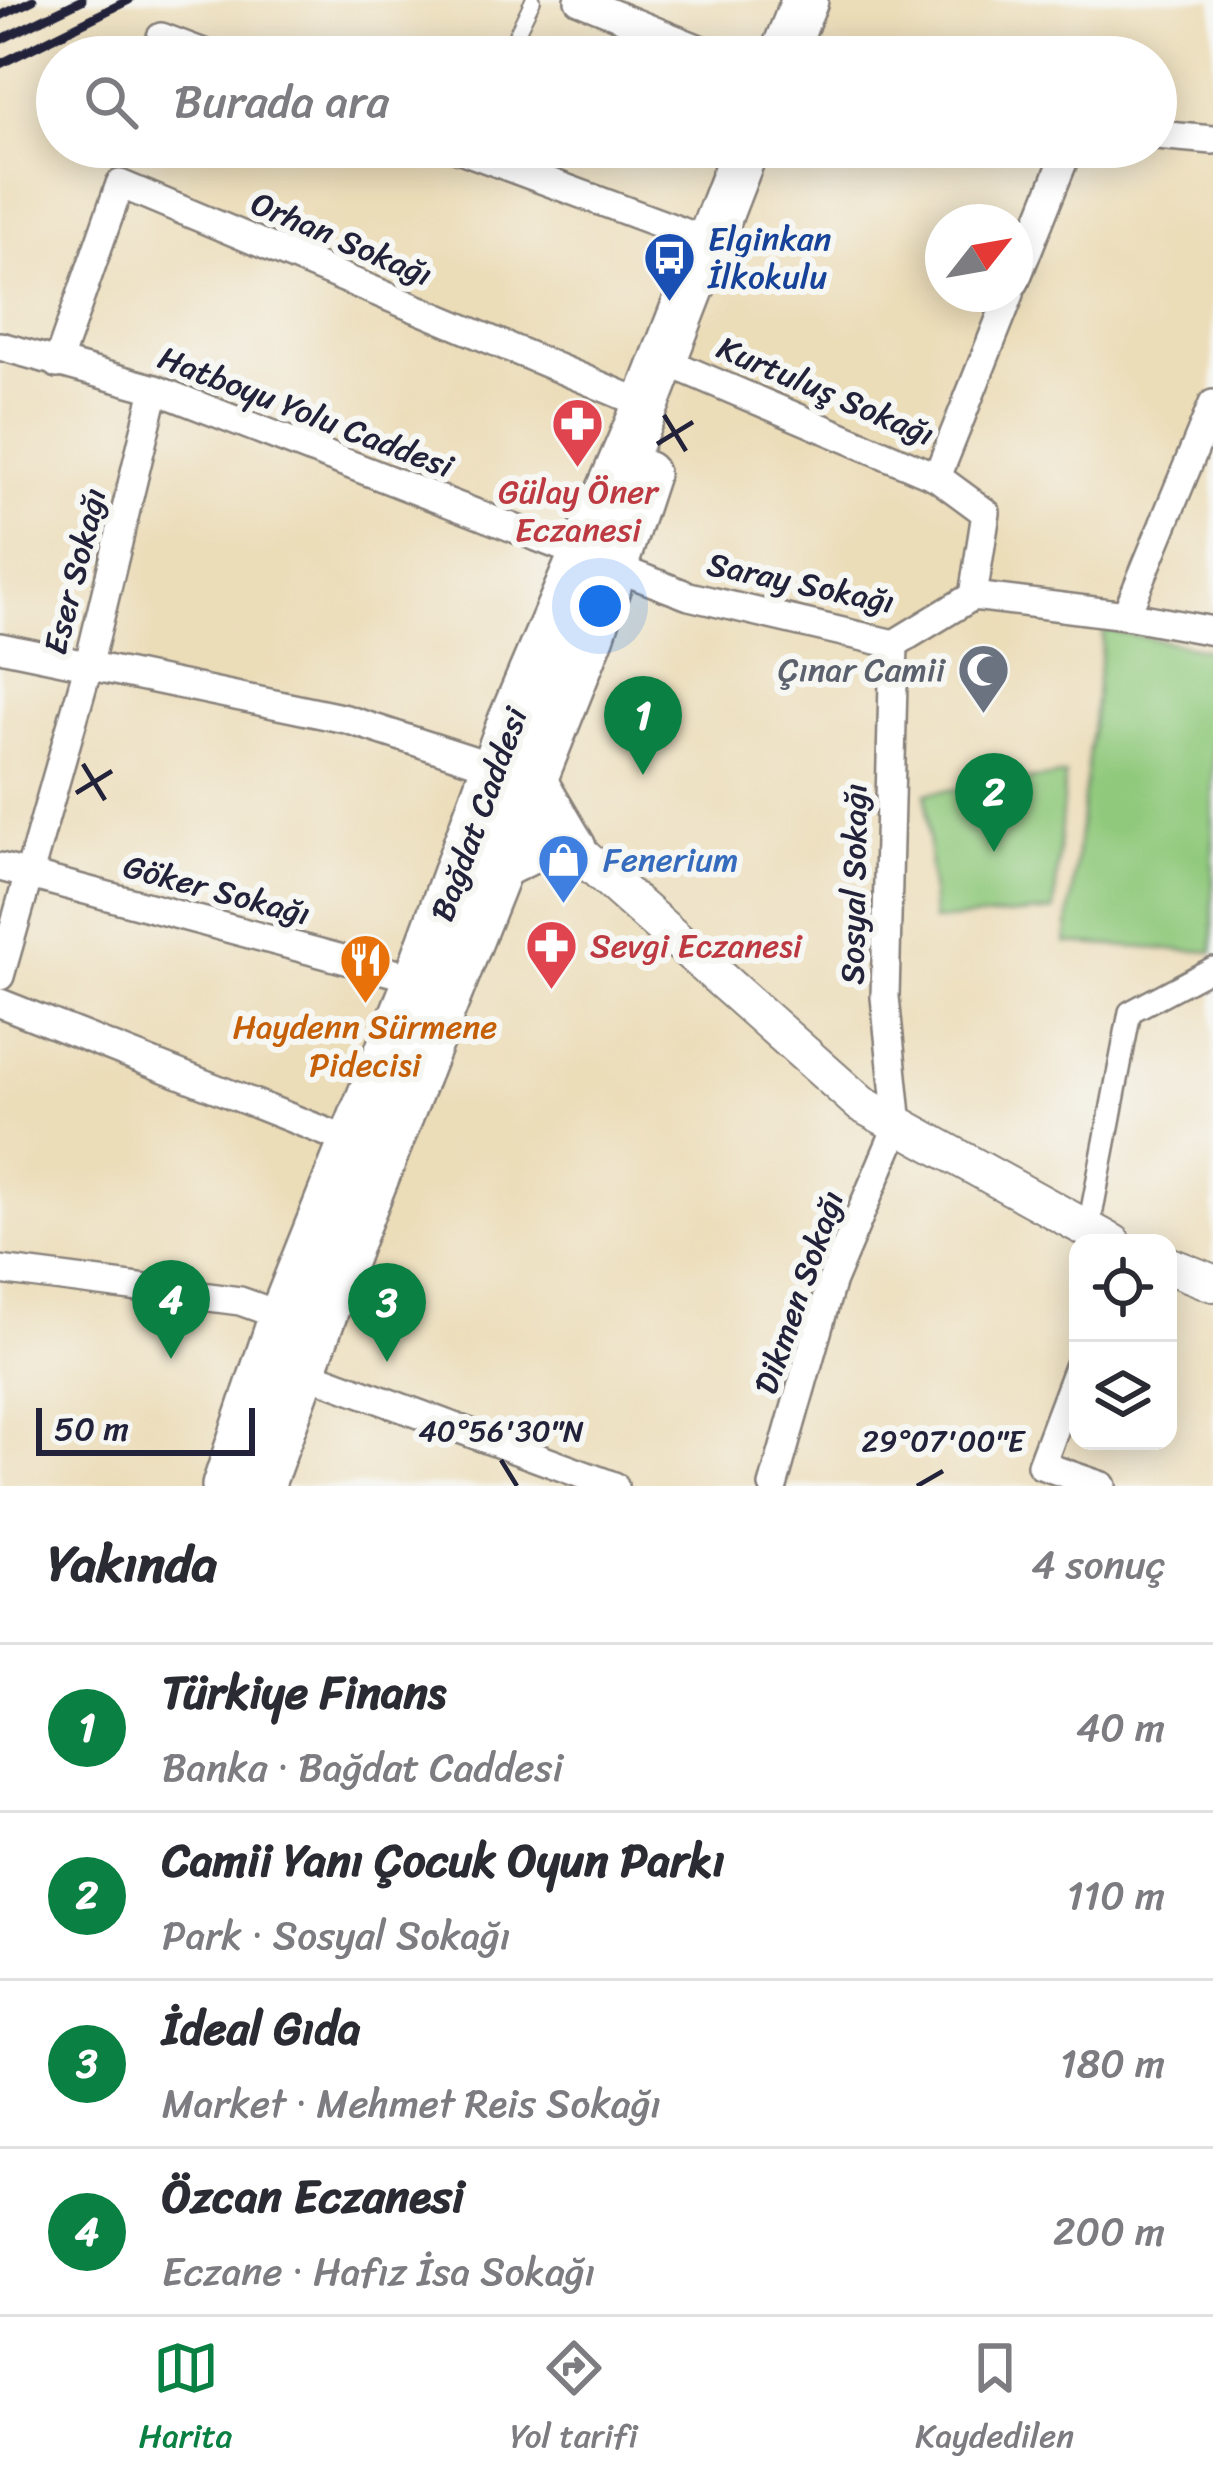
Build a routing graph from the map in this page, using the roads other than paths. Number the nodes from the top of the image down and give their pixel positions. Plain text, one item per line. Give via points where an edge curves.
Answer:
1 (533, 0) edge
2 (579, 0) edge
3 (805, 0) edge
4 (835, 0) edge
5 (515, 36) edge
6 (667, 36) edge
7 (790, 36) edge
8 (821, 36) edge
9 (1177, 137) edge
10 (1213, 140) edge
11 (511, 168) edge
12 (737, 168) edge
13 (769, 168) edge
14 (1061, 168) edge
15 (1033, 237) edge
16 (707, 242) junction
17 (1003, 312) edge
18 (0, 346) edge
19 (57, 364) junction
20 (686, 370) junction
21 (155, 389) junction
22 (1213, 404) edge
23 (646, 405) junction
24 (937, 477) junction
25 (599, 560) junction
26 (973, 596) junction
27 (1126, 615) junction
28 (1213, 631) edge
29 (894, 644) junction
30 (0, 647) edge
31 (88, 667) junction
32 (514, 774) junction
33 (573, 848) junction
34 (499, 866) junction
35 (0, 867) edge
36 (30, 877) junction
37 (1213, 968) edge
38 (0, 976) edge
39 (417, 979) junction
40 (0, 1003) edge
41 (898, 1125) junction
42 (349, 1142) junction
43 (1096, 1234) edge
44 (1101, 1234) edge
45 (1177, 1269) edge
46 (0, 1270) edge
47 (1213, 1283) edge
48 (282, 1316) junction
49 (305, 1372) junction
50 (1069, 1391) edge
51 (225, 1486) edge
52 (261, 1486) edge
53 (614, 1486) edge
54 (773, 1486) edge
55 (1102, 1486) edge

1 - 5 lane
2 - 6 street
3 - 7 main road
4 - 8 main road
9 - 10 street
11 - 16 street
12 - 16 main road, Bağdat Caddesi
13 - 20 main road, Bağdat Caddesi
14 - 15 street
16 - 23 main road, Bağdat Caddesi
17 - 24 street
18 - 19 street, Hatboyu Yolu Caddesi
19 - 21 street, Hatboyu Yolu Caddesi
19 - 23 street, Orhan Sokağı via 120,184
20 - 24 street, Kurtuluş Sokağı
20 - 25 main road, Bağdat Caddesi
21 - 25 street, Hatboyu Yolu Caddesi
21 - 31 street, Eser Sokağı
22 - 27 street
23 - 25 main road, Bağdat Caddesi
24 - 26 street via 986,513
25 - 29 street, Saray Sokağı via 689,596
25 - 32 main road, Bağdat Caddesi
26 - 27 street
26 - 29 street, Saray Sokağı
27 - 28 street
29 - 41 street, Sosyal Sokağı via 885,997
30 - 31 street
31 - 32 street via 346,719
31 - 36 street, Eser Sokağı
32 - 33 main road
32 - 34 main road, Bağdat Caddesi
32 - 39 main road, Bağdat Caddesi
33 - 34 main road via 536,848
33 - 41 street via 861,1104
34 - 49 main road, Bağdat Caddesi
35 - 36 street, Göker Sokağı
36 - 38 street, Eser Sokağı
36 - 39 street, Göker Sokağı
37 - 44 street via 1130,1012
39 - 42 main road, Bağdat Caddesi
40 - 42 street
41 - 43 street
41 - 54 street, Dikmen Sokağı via 831,1283
42 - 48 main road, Bağdat Caddesi
45 - 47 street
46 - 48 street via 240,1301
48 - 51 main road, Bağdat Caddesi
49 - 52 main road, Bağdat Caddesi
49 - 53 street
50 - 55 street via 1041,1466

